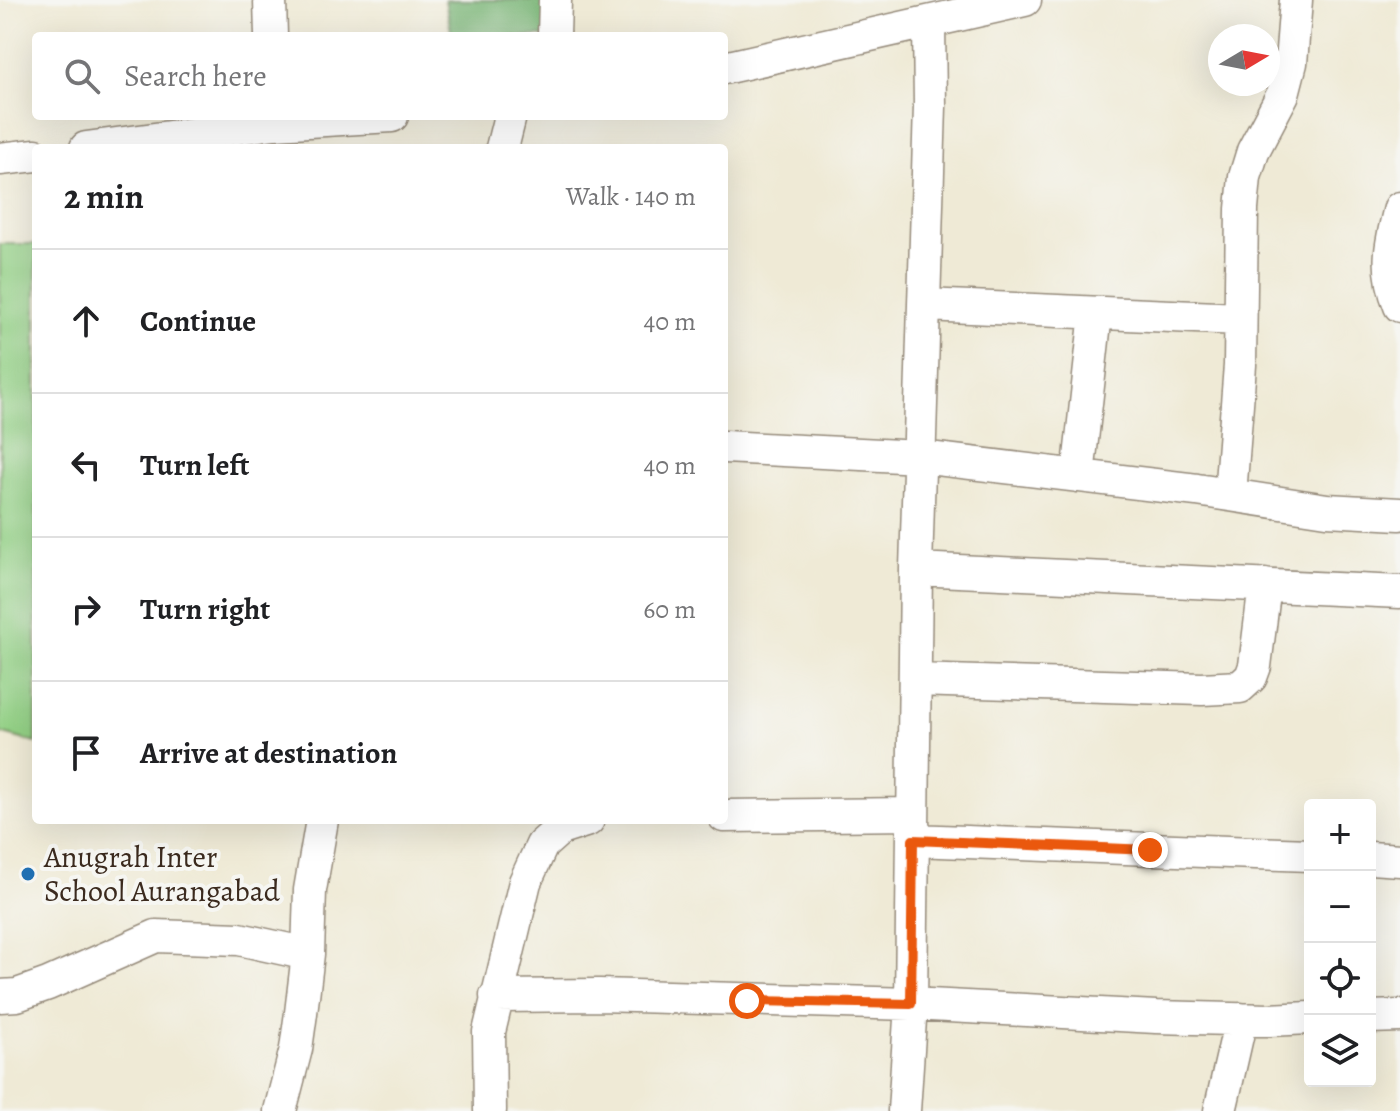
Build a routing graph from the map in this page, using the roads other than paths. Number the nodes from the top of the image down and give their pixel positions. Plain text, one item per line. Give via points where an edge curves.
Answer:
1 (270, 0) edge
2 (555, 0) edge
3 (1025, 0) edge
4 (1296, 0) edge
5 (929, 24) junction
6 (271, 32) edge
7 (554, 32) edge
8 (728, 67) edge
9 (274, 120) edge
10 (509, 120) edge
11 (113, 144) edge
12 (503, 144) edge
13 (32, 155) edge
14 (0, 159) edge
15 (1400, 208) edge
16 (925, 305) junction
17 (1400, 306) edge
18 (1096, 313) junction
19 (1240, 319) junction
20 (728, 447) edge
21 (920, 457) junction
22 (1078, 476) junction
23 (1230, 495) junction
24 (1400, 514) edge
25 (916, 569) junction
26 (1265, 585) junction
27 (1400, 592) edge
28 (915, 680) junction
29 (728, 816) edge
30 (321, 824) edge
31 (576, 824) edge
32 (913, 827) junction
33 (1304, 855) edge
34 (1376, 858) edge
35 (1400, 860) edge
36 (308, 954) junction
37 (0, 996) edge
38 (496, 996) junction
39 (911, 1004) junction
40 (1400, 1016) edge
41 (1376, 1017) edge
42 (1304, 1018) edge
43 (1241, 1019) junction
44 (280, 1111) edge
45 (490, 1111) edge
46 (904, 1111) edge
47 (1220, 1111) edge

1 - 6 street
2 - 7 street
3 - 5 street
4 - 19 street via 1286,84 1245,177
5 - 8 street
5 - 16 street
9 - 11 street
10 - 12 street
13 - 14 street
15 - 17 street via 1391,243 1391,282
16 - 18 street
16 - 21 street
18 - 19 street
18 - 22 street
19 - 23 street
20 - 21 street
21 - 22 street
21 - 25 street
22 - 23 street
23 - 24 street via 1327,510
25 - 26 street
25 - 28 street
26 - 27 street
26 - 28 street via 1255,666 1240,687
28 - 32 street
29 - 32 street
30 - 36 street via 310,890
31 - 38 street via 560,829 542,845 516,909
32 - 33 street
32 - 39 street
34 - 35 street
36 - 37 street via 239,939 156,936 48,984
36 - 44 street via 296,1049
38 - 39 street
38 - 45 street via 489,1032
39 - 43 street
39 - 46 street
40 - 41 street
42 - 43 street
43 - 47 street

